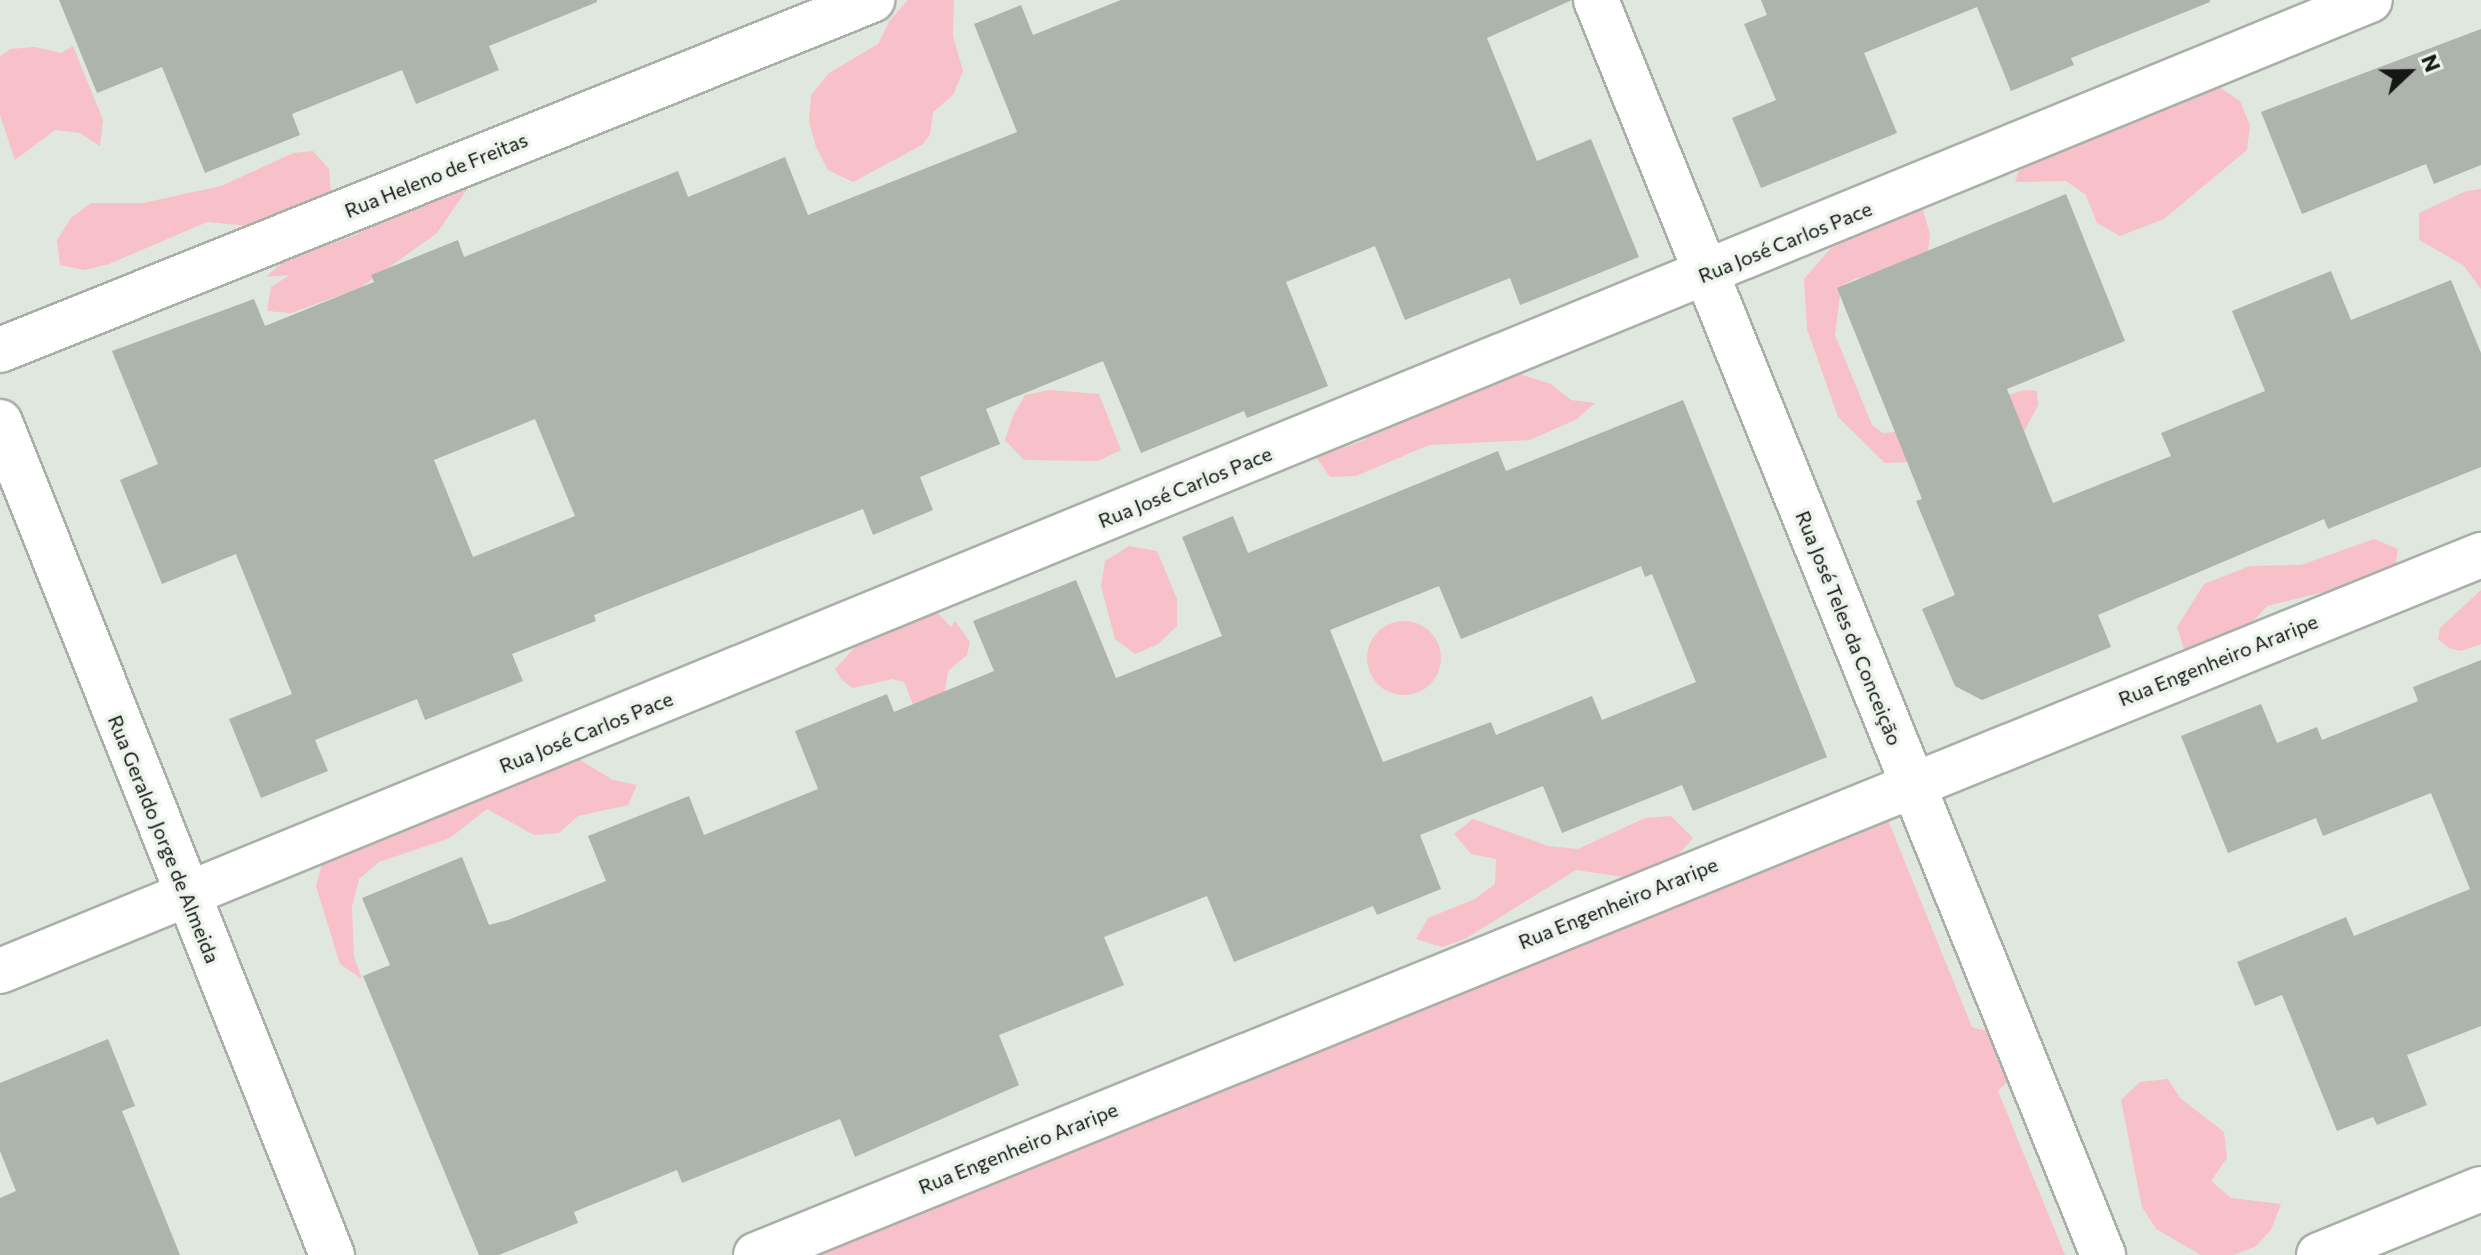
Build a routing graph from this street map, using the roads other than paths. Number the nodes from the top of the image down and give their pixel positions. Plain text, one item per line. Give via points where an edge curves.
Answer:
1 (872, 0) edge
2 (1596, 0) edge
3 (2370, 0) edge
4 (1708, 274) junction
5 (0, 350) edge
6 (0, 422) edge
7 (2481, 555) edge
8 (1911, 783) junction
9 (186, 896) junction
10 (0, 971) edge
11 (2481, 1189) edge
12 (332, 1255) edge
13 (756, 1255) edge
14 (2103, 1255) edge
15 (2319, 1255) edge

1 - 5 street, Rua Heleno de Freitas
2 - 4 street, Rua José Teles da Conceição
3 - 4 street, Rua José Carlos Pace
4 - 8 street, Rua José Teles da Conceição
4 - 9 street, Rua José Carlos Pace
6 - 9 street, Rua Geraldo Jorge de Almeida
7 - 8 street, Rua Engenheiro Araripe
8 - 13 street, Rua Engenheiro Araripe
8 - 14 street, Rua José Teles da Conceição
9 - 10 street, Rua José Carlos Pace
9 - 12 street, Rua Geraldo Jorge de Almeida
11 - 15 street

